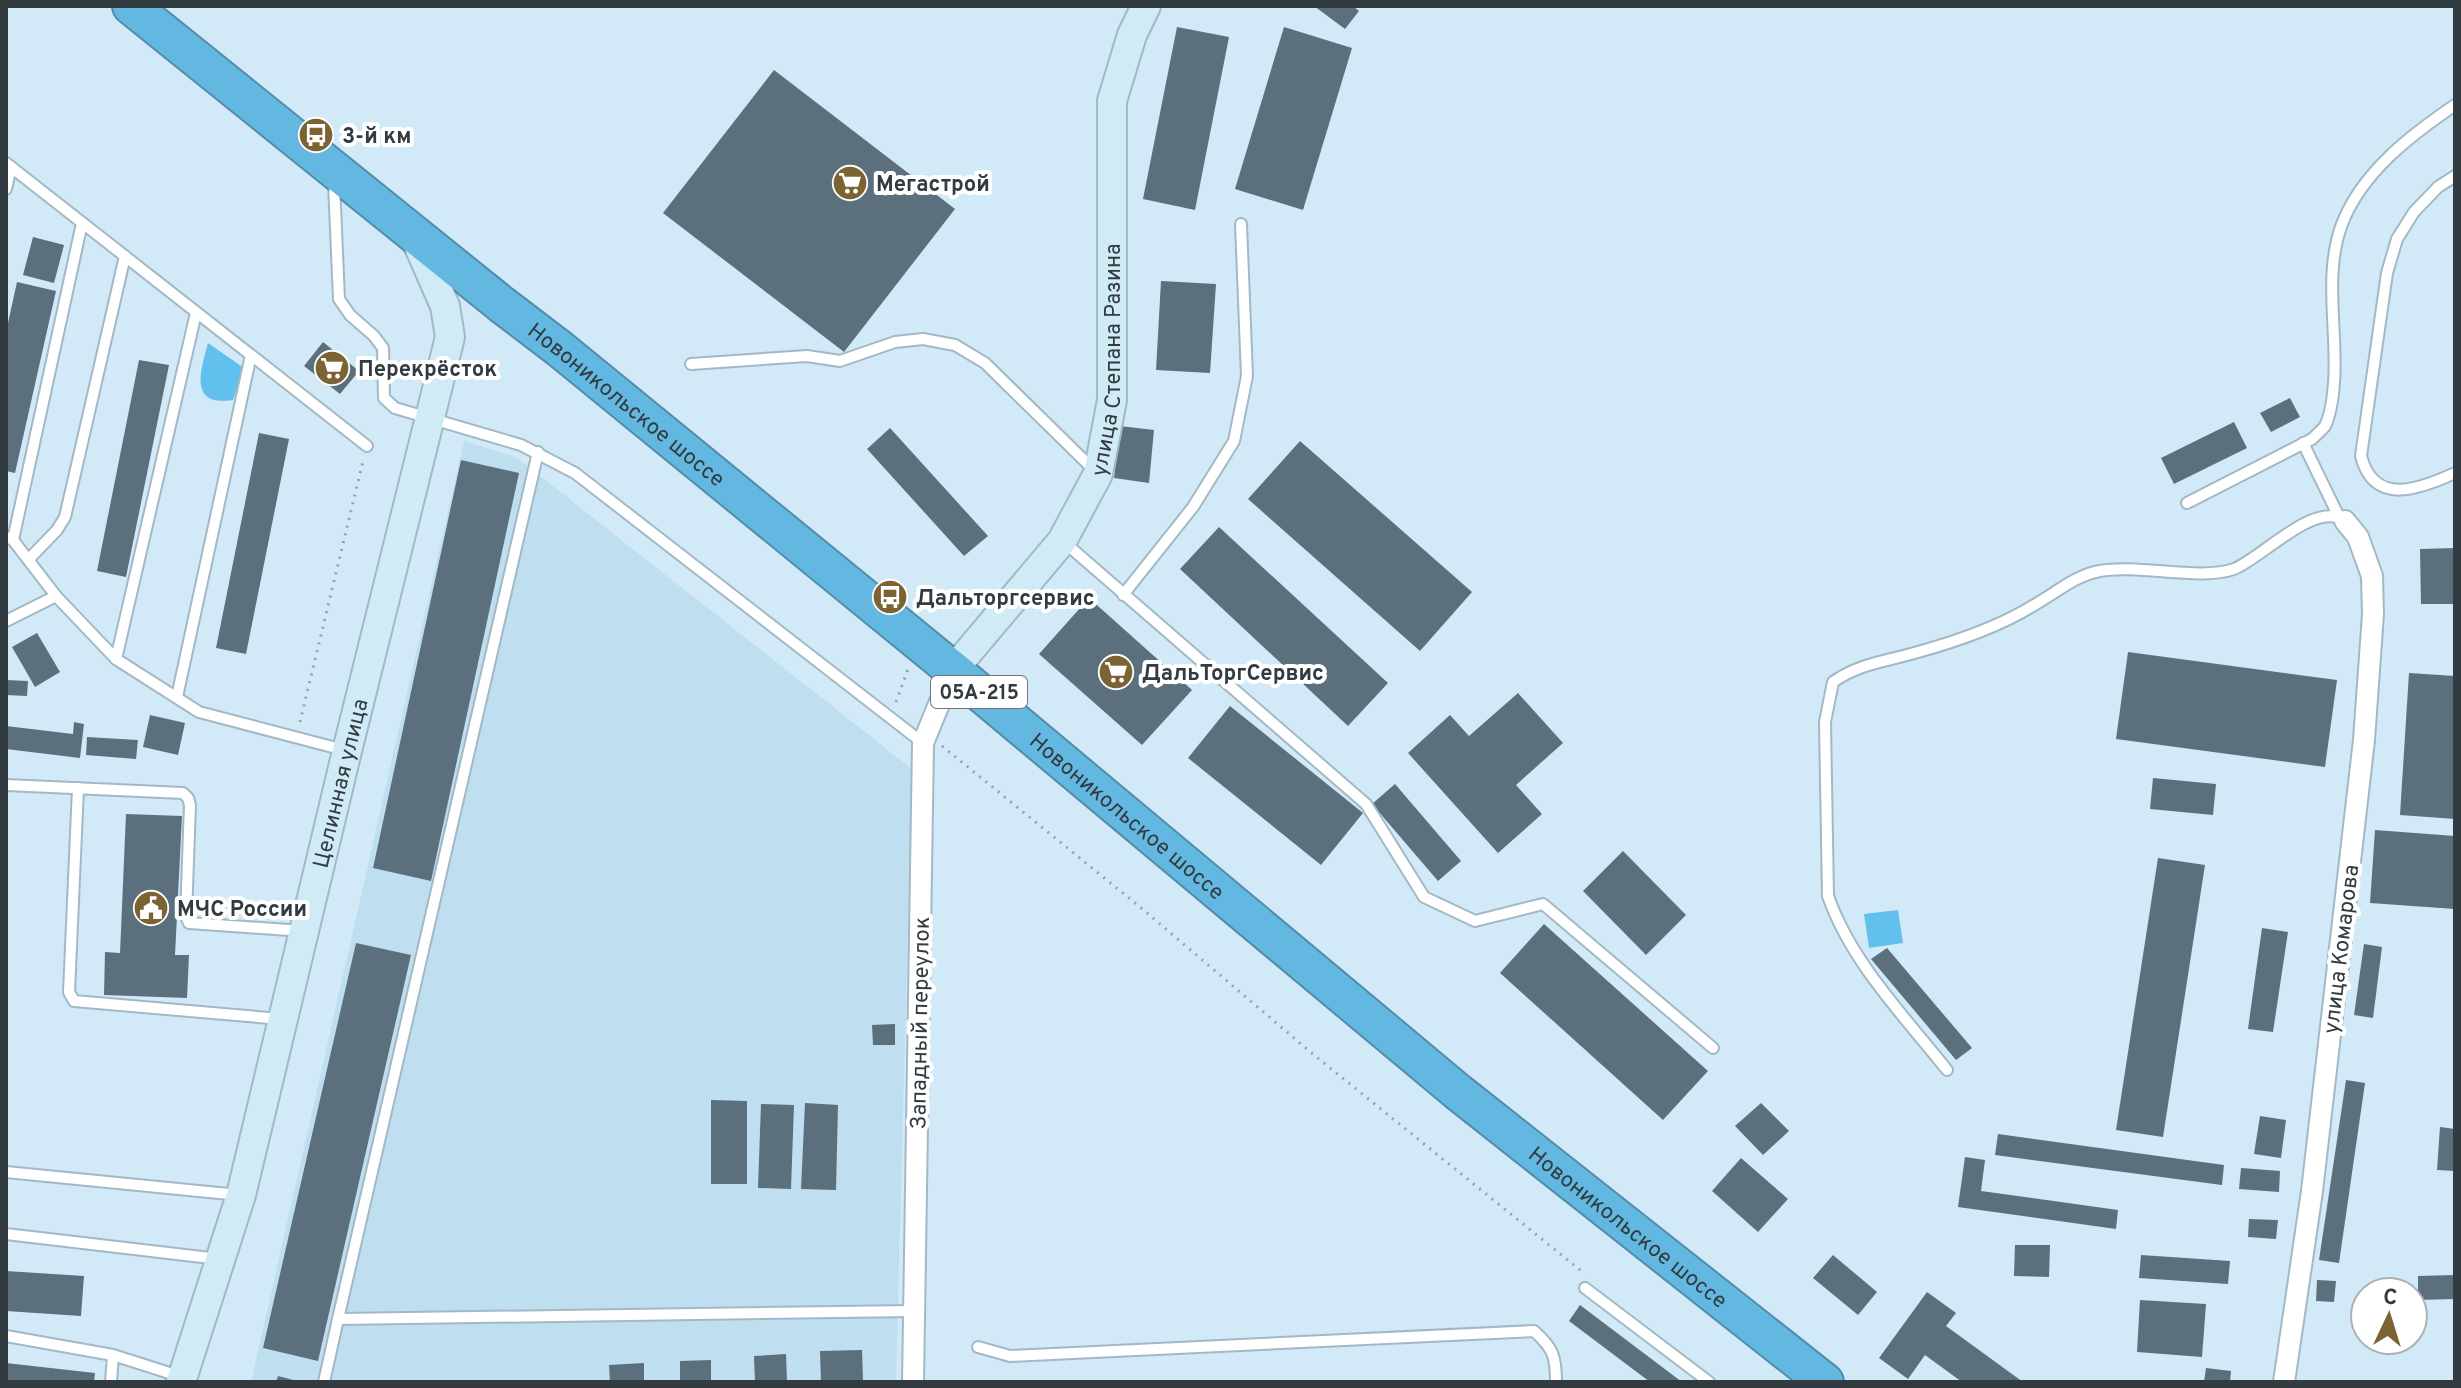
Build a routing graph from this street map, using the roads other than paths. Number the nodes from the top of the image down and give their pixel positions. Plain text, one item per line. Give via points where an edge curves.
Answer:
1 (131, 6) edge
2 (1146, 6) edge
3 (2455, 105) edge
4 (8, 165) edge
5 (333, 169) junction
6 (2455, 176) edge
7 (6, 189) edge
8 (82, 223) junction
9 (1241, 224) dead end
10 (413, 232) junction
11 (125, 256) junction
12 (196, 313) junction
13 (251, 355) junction
14 (691, 364) dead end
15 (429, 419) junction
16 (2303, 443) junction
17 (367, 446) road end
18 (538, 452) junction
19 (2455, 473) edge
20 (1098, 474) junction
21 (2187, 503) dead end
22 (2342, 519) junction
23 (10, 538) edge
24 (1062, 541) junction
25 (29, 559) junction
26 (1123, 595) junction
27 (56, 596) junction
28 (6, 621) edge
29 (116, 659) junction
30 (953, 670) junction
31 (177, 697) junction
32 (925, 738) junction
33 (347, 751) junction
34 (6, 785) edge
35 (78, 788) junction
36 (305, 931) junction
37 (284, 1019) junction
38 (1713, 1048) dead end
39 (1947, 1070) dead end
40 (6, 1172) edge
41 (241, 1195) junction
42 (6, 1234) edge
43 (221, 1260) junction
44 (1585, 1288) dead end
45 (914, 1311) junction
46 (338, 1319) junction
47 (6, 1336) edge
48 (978, 1347) dead end
49 (113, 1355) junction
50 (183, 1380) edge
51 (111, 1382) edge
52 (324, 1382) edge
53 (913, 1382) edge
54 (1556, 1382) edge
55 (1709, 1382) edge
56 (1825, 1382) edge
57 (2284, 1382) edge

1 - 5 highway, Новоникольское шоссе / 05А-215
2 - 20 main road, улица Степана Разина via 1112,101 1112,400
3 - 16 lane via 2383,161 2341,225 2332,289 2333,397 2324,427
4 - 7 lane
4 - 8 lane
5 - 10 highway, Новоникольское шоссе / 05А-215
5 - 15 lane via 339,299 383,348 384,398 395,408
6 - 19 lane via 2414,212 2397,239 2387,273 2361,456 2371,479 2388,488 2423,487
8 - 11 lane
8 - 23 lane
9 - 26 lane via 1247,376 1234,441 1193,507
10 - 15 main road, Целинная улица via 445,306 450,337
10 - 30 highway, Новоникольское шоссе / 05А-215
11 - 12 lane
11 - 25 lane via 65,517
12 - 13 lane
12 - 29 lane
13 - 17 lane
13 - 31 lane
14 - 20 lane via 807,356 840,361 895,342 923,339 955,345 985,363
15 - 18 lane
15 - 33 main road, Целинная улица
16 - 21 lane
16 - 22 lane
18 - 32 lane via 575,473
18 - 46 lane
20 - 24 main road, улица Степана Разина
22 - 39 lane via 2324,516 2297,527 2233,569 2097,571 1979,632 1871,663 1833,682 1825,722 1828,896 1837,924 1868,971
22 - 57 street, улица Комарова via 2358,537 2372,576 2373,614 2364,740 2312,1191
23 - 25 lane
24 - 26 lane
24 - 30 main road, улица Степана Разина
25 - 27 lane
26 - 38 lane via 1366,804 1424,897 1475,921 1543,904
27 - 28 lane
27 - 29 lane
29 - 31 lane
30 - 32 street, Западный переулок
30 - 56 highway, Новоникольское шоссе / 05А-215 via 1458,1092
31 - 33 lane via 199,712
32 - 45 street, Западный переулок
33 - 36 main road, Целинная улица
34 - 35 lane
35 - 36 lane via 183,793 188,798 189,923
35 - 37 lane via 69,992 74,1001
36 - 37 main road, Целинная улица
37 - 41 main road, Целинная улица
40 - 41 lane
41 - 43 main road, Целинная улица
42 - 43 lane
43 - 50 main road, Целинная улица
44 - 55 lane
45 - 46 lane
45 - 53 street, Западный переулок
46 - 52 lane
47 - 49 lane
48 - 54 lane via 1010,1356 1534,1331 1556,1360
49 - 50 lane
49 - 51 lane

